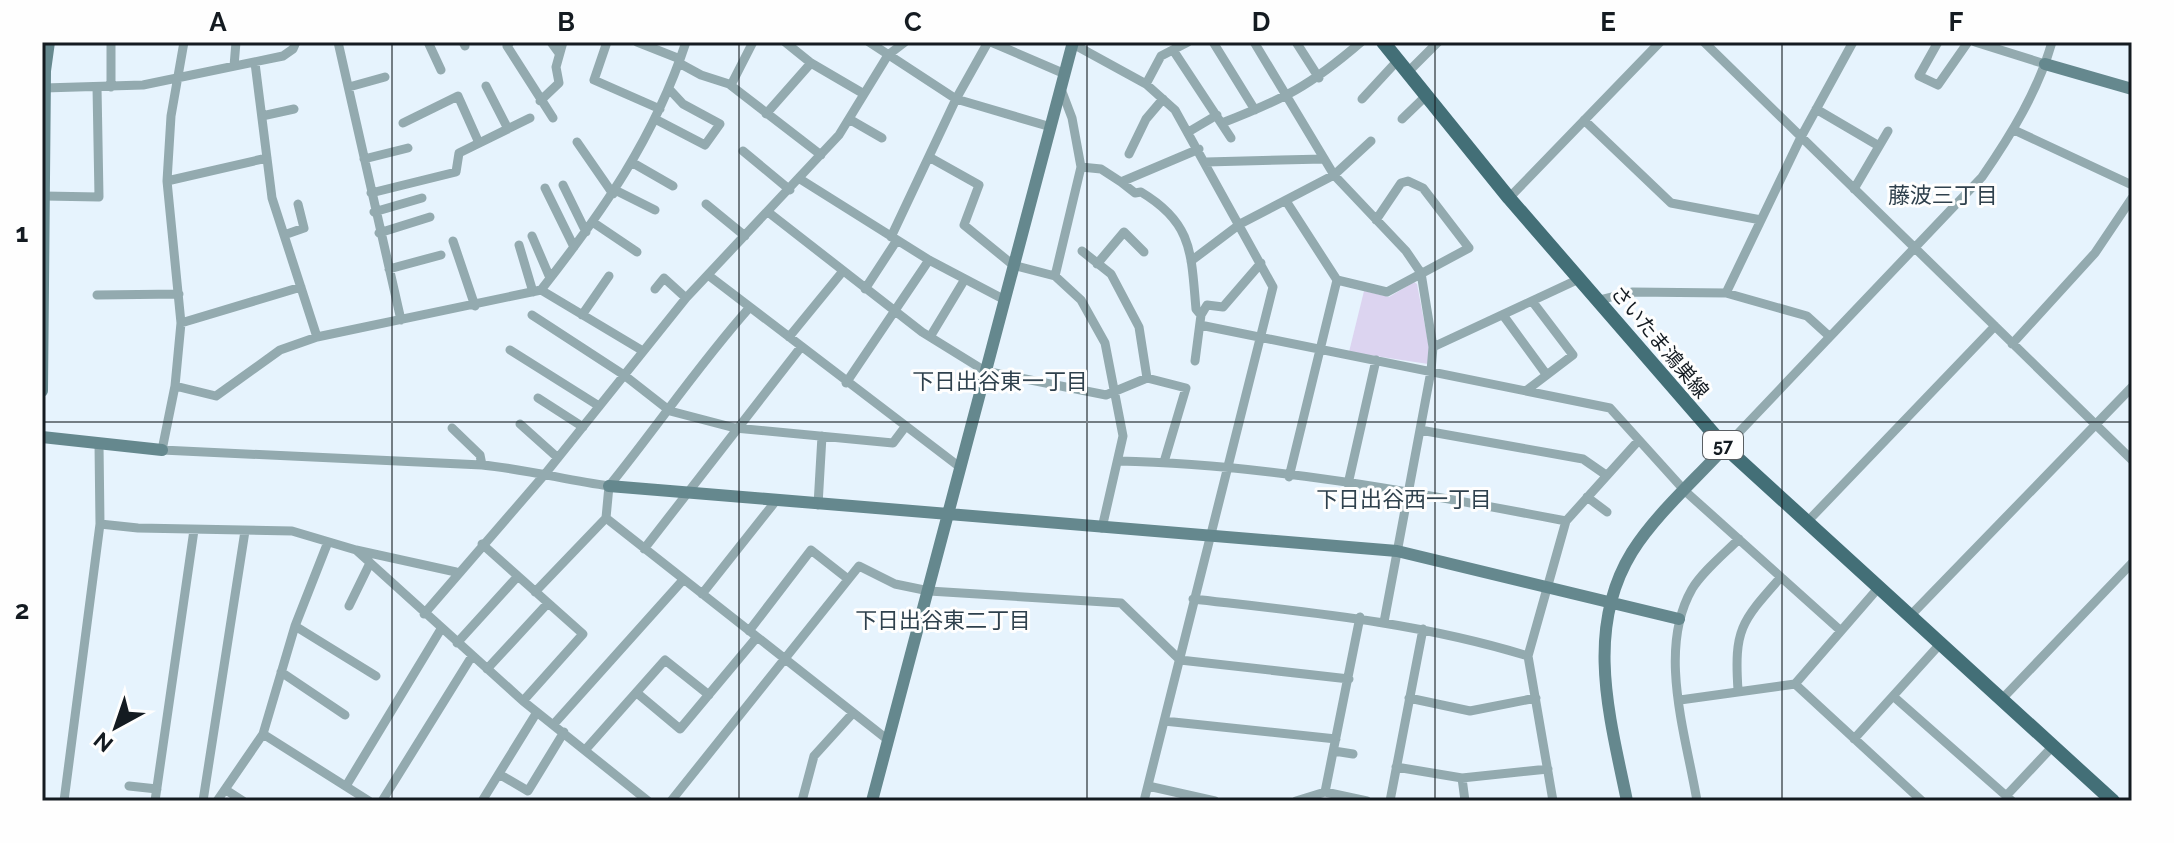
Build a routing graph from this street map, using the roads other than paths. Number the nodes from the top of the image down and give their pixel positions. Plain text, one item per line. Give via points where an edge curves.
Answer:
1 (49, 42) edge
2 (111, 42) edge
3 (184, 42) edge
4 (236, 42) edge
5 (296, 42) edge
6 (338, 42) edge
7 (428, 42) edge
8 (510, 42) edge
9 (551, 42) edge
10 (563, 42) edge
11 (607, 42) edge
12 (637, 42) edge
13 (686, 42) edge
14 (753, 42) edge
15 (785, 42) edge
16 (869, 42) edge
17 (905, 42) edge
18 (990, 42) edge
19 (1188, 42) edge
20 (1213, 42) edge
21 (1296, 42) edge
22 (1361, 42) edge
23 (1383, 42) edge
24 (1438, 42) edge
25 (1660, 42) edge
26 (1704, 42) edge
27 (1853, 42) edge
28 (1938, 42) edge
29 (1968, 42) edge
30 (1975, 42) edge
31 (2052, 42) edge
32 (1073, 43) edge
33 (1258, 43) edge
34 (1173, 50) junction
35 (559, 53) junction
36 (888, 55) junction
37 (680, 61) junction
38 (255, 63) junction
39 (811, 63) junction
40 (44, 64) edge
41 (2045, 64) junction
42 (1404, 65) junction
43 (234, 66) junction
44 (441, 70) dead end
45 (1065, 74) junction
46 (180, 77) junction
47 (385, 77) dead end
48 (1319, 78) junction
49 (1146, 84) junction
50 (731, 85) junction
51 (486, 86) dead end
52 (97, 87) junction
53 (111, 87) junction
54 (349, 87) junction
55 (44, 88) junction
56 (1061, 89) junction
57 (2132, 89) edge
58 (670, 90) junction
59 (864, 94) junction
60 (1428, 94) junction
61 (1288, 97) junction
62 (956, 99) junction
63 (1163, 99) junction
64 (1362, 99) dead end
65 (540, 101) junction
66 (294, 109) dead end
67 (1816, 109) junction
68 (1255, 110) junction
69 (658, 114) junction
70 (766, 114) junction
71 (262, 116) junction
72 (530, 118) dead end
73 (553, 118) dead end
74 (849, 119) junction
75 (1219, 119) junction
76 (1402, 119) dead end
77 (1584, 120) junction
78 (403, 123) dead end
79 (1051, 127) junction
80 (508, 129) junction
81 (2014, 130) junction
82 (1190, 131) junction
83 (1888, 131) dead end
84 (1801, 137) junction
85 (882, 138) dead end
86 (1231, 138) dead end
87 (1371, 141) dead end
88 (577, 142) dead end
89 (479, 143) junction
90 (1879, 146) junction
91 (408, 148) dead end
92 (1199, 149) junction
93 (743, 151) dead end
94 (1129, 154) dead end
95 (821, 155) junction
96 (929, 157) junction
97 (267, 158) junction
98 (364, 159) junction
99 (1324, 159) junction
100 (1206, 162) junction
101 (633, 163) junction
102 (1081, 167) junction
103 (1334, 175) junction
104 (800, 179) junction
105 (167, 181) junction
106 (1121, 182) junction
107 (563, 185) dead end
108 (2132, 185) edge
109 (673, 186) dead end
110 (545, 188) dead end
111 (1854, 189) junction
112 (790, 190) junction
113 (614, 192) junction
114 (371, 193) junction
115 (44, 196) junction
116 (422, 198) dead end
117 (1509, 198) junction
118 (2132, 198) edge
119 (1286, 201) junction
120 (298, 204) dead end
121 (706, 204) dead end
122 (655, 210) dead end
123 (374, 212) junction
124 (768, 212) junction
125 (430, 217) dead end
126 (1376, 220) junction
127 (1761, 220) junction
128 (594, 223) junction
129 (1240, 224) junction
130 (586, 232) junction
131 (379, 233) junction
132 (284, 235) junction
133 (532, 236) dead end
134 (745, 236) junction
135 (894, 238) junction
136 (453, 241) dead end
137 (519, 245) dead end
138 (574, 247) junction
139 (1915, 249) junction
140 (1082, 251) dead end
141 (637, 252) dead end
142 (1144, 252) dead end
143 (441, 255) dead end
144 (929, 260) junction
145 (1191, 261) junction
146 (1261, 263) junction
147 (1097, 264) junction
148 (1013, 265) junction
149 (389, 269) junction
150 (843, 271) junction
151 (1421, 273) junction
152 (708, 275) junction
153 (609, 276) dead end
154 (1055, 276) junction
155 (550, 278) junction
156 (965, 279) junction
157 (1579, 279) junction
158 (1337, 280) junction
159 (301, 287) junction
160 (655, 289) dead end
161 (865, 289) junction
162 (537, 291) junction
163 (1726, 293) junction
164 (179, 294) junction
165 (97, 295) dead end
166 (686, 298) junction
167 (1005, 300) junction
168 (1599, 300) junction
169 (1532, 301) junction
170 (475, 306) junction
171 (750, 307) junction
172 (894, 311) junction
173 (532, 315) dead end
174 (582, 315) junction
175 (1503, 315) junction
176 (401, 320) junction
177 (1201, 320) junction
178 (181, 323) junction
179 (1995, 326) junction
180 (1829, 336) junction
181 (317, 337) junction
182 (789, 337) junction
183 (930, 337) junction
184 (1260, 338) junction
185 (2012, 344) junction
186 (801, 347) junction
187 (1433, 347) junction
188 (510, 350) dead end
189 (1318, 350) junction
190 (643, 351) junction
191 (1376, 360) junction
192 (1195, 361) dead end
193 (985, 371) junction
194 (1431, 371) junction
195 (1546, 374) junction
196 (624, 375) junction
197 (1147, 378) junction
198 (846, 383) junction
199 (175, 386) junction
200 (2132, 387) edge
201 (1527, 390) junction
202 (42, 391) edge
203 (1114, 392) junction
204 (538, 398) dead end
205 (599, 406) junction
206 (670, 411) junction
207 (520, 424) dead end
208 (2095, 424) junction
209 (583, 427) junction
210 (905, 427) junction
211 (452, 428) dead end
212 (735, 428) junction
213 (1420, 430) junction
214 (822, 436) junction
215 (42, 437) edge
216 (1639, 440) junction
217 (99, 444) junction
218 (1725, 447) junction
219 (162, 450) junction
220 (558, 458) junction
221 (2132, 460) edge
222 (1118, 461) junction
223 (1164, 462) junction
224 (482, 465) junction
225 (961, 468) junction
226 (1226, 470) junction
227 (545, 474) junction
228 (1606, 475) junction
229 (1289, 477) junction
230 (1348, 484) junction
231 (609, 486) junction
232 (1408, 491) junction
233 (1685, 491) junction
234 (687, 493) junction
235 (1587, 497) junction
236 (775, 502) junction
237 (818, 505) junction
238 (1607, 512) dead end
239 (950, 514) junction
240 (606, 518) junction
241 (1566, 521) junction
242 (1808, 521) junction
243 (100, 524) junction
244 (1102, 528) junction
245 (194, 530) junction
246 (245, 531) junction
247 (1208, 535) junction
248 (1739, 539) junction
249 (328, 542) junction
250 (482, 544) junction
251 (644, 549) junction
252 (356, 550) junction
253 (1397, 551) junction
254 (370, 563) junction
255 (2132, 563) edge
256 (456, 572) junction
257 (518, 576) junction
258 (1781, 577) junction
259 (848, 579) junction
260 (683, 580) junction
261 (1549, 585) junction
262 (1880, 586) junction
263 (929, 591) junction
264 (535, 592) junction
265 (702, 594) junction
266 (1193, 599) junction
267 (1611, 600) junction
268 (548, 603) junction
269 (349, 606) dead end
270 (424, 614) junction
271 (1911, 615) junction
272 (1360, 617) junction
273 (1679, 619) junction
274 (1384, 622) junction
275 (295, 626) junction
276 (441, 629) junction
277 (1423, 629) junction
278 (1841, 631) junction
279 (753, 634) junction
280 (457, 643) junction
281 (1941, 643) junction
282 (472, 656) junction
283 (1528, 656) junction
284 (785, 659) junction
285 (1180, 660) junction
286 (487, 669) junction
287 (281, 672) junction
288 (376, 676) dead end
289 (1349, 679) junction
290 (1795, 684) junction
291 (1738, 690) junction
292 (637, 693) junction
293 (709, 695) junction
294 (1893, 696) junction
295 (1409, 698) junction
296 (1536, 698) junction
297 (2002, 699) junction
298 (1680, 700) junction
299 (523, 701) junction
300 (537, 712) junction
301 (853, 713) junction
302 (345, 715) dead end
303 (1164, 721) junction
304 (553, 725) junction
305 (564, 732) junction
306 (263, 734) junction
307 (1336, 739) junction
308 (1854, 739) junction
309 (888, 740) junction
310 (2053, 746) junction
311 (586, 749) junction
312 (1334, 751) junction
313 (1353, 754) dead end
314 (1396, 767) junction
315 (1548, 769) junction
316 (499, 774) junction
317 (1462, 778) junction
318 (129, 786) dead end
319 (346, 786) junction
320 (1148, 786) junction
321 (157, 789) junction
322 (226, 790) junction
323 (1325, 792) junction
324 (1910, 797) edge
325 (1192, 799) edge
326 (2009, 799) edge
327 (64, 801) edge
328 (155, 801) edge
329 (203, 801) edge
330 (217, 801) edge
331 (243, 801) edge
332 (369, 801) edge
333 (382, 801) edge
334 (482, 801) edge
335 (648, 801) edge
336 (671, 801) edge
337 (802, 801) edge
338 (872, 801) edge
339 (1144, 801) edge
340 (1215, 801) edge
341 (1300, 801) edge
342 (1367, 801) edge
343 (1390, 801) edge
344 (1465, 801) edge
345 (1553, 801) edge
346 (1627, 801) edge
347 (1695, 801) edge
348 (1922, 801) edge
349 (2113, 801) edge

1 - 40 street
2 - 53 street
3 - 46 street
4 - 43 street
5 - 38 street via 283,56
6 - 54 street
7 - 44 street
8 - 65 street via 507,46
9 - 35 street
10 - 35 street
11 - 69 street via 594,80
12 - 37 street
13 - 37 street
14 - 50 street
15 - 39 street
16 - 36 street
17 - 36 street
18 - 45 street
18 - 62 street
19 - 34 street
20 - 68 street
21 - 48 street
22 - 48 street
23 - 42 main road, さいたま鴻巣線 / 57
24 - 42 street
25 - 77 street
26 - 84 street
27 - 67 street
28 - 29 street via 1919,76 1938,85
30 - 41 street
31 - 41 street
32 - 45 street
32 - 49 street
33 - 61 street
34 - 49 street via 1161,56
34 - 75 street
35 - 65 street via 559,83
36 - 59 street
36 - 62 street
37 - 50 street
37 - 58 street
38 - 43 street
38 - 71 street
39 - 59 street
39 - 70 street
40 - 55 street
41 - 57 street
41 - 81 street
42 - 60 main road, さいたま鴻巣線 / 57
42 - 64 street
43 - 46 street
45 - 56 street
46 - 53 street
46 - 105 street via 171,116
47 - 54 street
48 - 61 street
49 - 63 street
50 - 70 street
51 - 80 street
52 - 53 street
52 - 55 street
52 - 115 street via 99,197
54 - 98 street
55 - 115 street
56 - 79 street
56 - 102 street
58 - 69 street
58 - 69 street via 683,104 720,124 705,145
59 - 74 street
60 - 76 street
60 - 117 main road, さいたま鴻巣線 / 57
61 - 68 street
61 - 99 street
62 - 79 street
62 - 96 street
63 - 82 street
63 - 94 street
65 - 73 street
66 - 71 street
67 - 84 street
67 - 90 street
68 - 75 street
69 - 101 street
70 - 95 street
71 - 97 street
72 - 80 street
74 - 85 street
74 - 95 street
75 - 82 street
75 - 86 street
77 - 117 street
77 - 127 street via 1671,203
78 - 89 street via 458,96
79 - 148 street
80 - 89 street
81 - 108 street
81 - 139 street via 1982,177
82 - 92 street
83 - 90 street
84 - 111 street
84 - 127 street
87 - 103 street
88 - 113 street
89 - 114 street via 455,157 456,172
90 - 111 street
91 - 98 street
92 - 100 street
92 - 106 street
93 - 112 street
95 - 104 street
96 - 135 street
96 - 148 street via 979,185 964,225
97 - 105 street
97 - 132 street
98 - 114 street
99 - 100 street
99 - 103 street
100 - 129 street
101 - 109 street
101 - 113 street
102 - 106 street via 1101,169
102 - 154 street
103 - 119 street
103 - 126 street
104 - 112 street
104 - 135 street
105 - 164 street
106 - 145 street via 1162,204 1177,219
107 - 130 street
110 - 138 street
111 - 139 street
112 - 124 street
113 - 122 street
113 - 128 street
114 - 123 street
115 - 202 street
116 - 123 street
117 - 157 main road, さいたま鴻巣線 / 57
118 - 185 street via 2095,253
119 - 129 street
119 - 158 street
120 - 132 street via 304,228
121 - 134 street
123 - 131 street
124 - 134 street
124 - 150 street
125 - 131 street
126 - 151 street
126 - 151 street via 1401,183 1423,188 1469,248
127 - 163 street
128 - 130 street
128 - 141 street
129 - 145 street
129 - 146 street
130 - 138 street
131 - 149 street
132 - 159 street
133 - 155 street
134 - 152 street
135 - 144 street
135 - 161 street
136 - 170 street
137 - 162 street
138 - 155 street
139 - 179 street
139 - 180 street
140 - 147 street
142 - 147 street via 1124,232
143 - 149 street
144 - 156 street
144 - 172 street
145 - 177 street
146 - 177 street via 1223,307 1207,305
146 - 184 street via 1273,287
147 - 197 street via 1111,274 1139,327
148 - 154 street
148 - 167 street
149 - 176 street
150 - 161 street
150 - 182 street
151 - 158 street via 1387,292
151 - 187 street
152 - 166 street
152 - 171 street
153 - 174 street
154 - 203 street via 1081,300 1105,343
155 - 162 street
156 - 167 street
156 - 183 street
157 - 168 main road, さいたま鴻巣線 / 57
157 - 169 street
158 - 189 street
159 - 178 street
159 - 181 street
160 - 166 street via 664,278
161 - 172 street
162 - 170 street
162 - 174 street
163 - 168 street via 1632,292
163 - 180 street via 1807,316
164 - 165 street
164 - 178 street
166 - 190 street
167 - 193 street
168 - 218 main road, さいたま鴻巣線 / 57
169 - 175 street
169 - 195 street via 1573,355
170 - 176 street
171 - 182 street
171 - 206 street via 708,354
172 - 183 street
172 - 198 street
173 - 196 street
174 - 190 street
175 - 187 street
175 - 195 street
176 - 181 street
177 - 184 street
177 - 192 street
178 - 199 street
179 - 185 street
179 - 242 street
180 - 218 street
181 - 199 street via 280,350 216,396
182 - 186 street
183 - 193 street
184 - 189 street
184 - 226 street
185 - 208 street
186 - 198 street
186 - 212 street
187 - 194 street
188 - 205 street
189 - 191 street
189 - 229 street
190 - 196 street
191 - 194 street
191 - 230 street
193 - 203 street via 1106,395
193 - 225 street
194 - 201 street
194 - 213 street
195 - 201 street
196 - 205 street
196 - 206 street
197 - 203 street
197 - 223 street via 1186,388
198 - 210 street
199 - 219 street
200 - 208 street
201 - 216 street via 1610,408
203 - 222 street via 1123,436
204 - 209 street
205 - 209 street
206 - 212 street
206 - 231 street
207 - 220 street
208 - 221 street
208 - 271 street
209 - 220 street
210 - 214 street via 893,443
210 - 225 street
211 - 224 street via 480,455
212 - 214 street
212 - 234 street
213 - 228 street via 1583,459
213 - 232 street
214 - 237 street
215 - 217 street
216 - 228 street
216 - 233 street
217 - 219 street
217 - 243 street
218 - 233 street
218 - 242 main road, さいたま鴻巣線 / 57
219 - 224 street
220 - 227 street
222 - 223 street
222 - 244 street
223 - 226 street
224 - 227 street
225 - 239 street
226 - 229 street
226 - 247 street
227 - 231 street
227 - 250 street
228 - 235 street
229 - 230 street
230 - 232 street
231 - 234 street
231 - 240 street
232 - 241 street
232 - 253 street
233 - 248 street
233 - 267 street via 1633,551
234 - 236 street
234 - 251 street
235 - 238 street
235 - 241 street
236 - 237 street
236 - 265 street
237 - 239 street
239 - 244 street
239 - 263 street
240 - 251 street
240 - 264 street
241 - 261 street
242 - 262 main road, さいたま鴻巣線 / 57
243 - 245 street
243 - 327 street
244 - 247 street
245 - 246 street
245 - 321 street
246 - 249 street via 292,531
246 - 329 street
247 - 253 street
247 - 266 street
248 - 258 street
248 - 273 street via 1693,587
249 - 252 street
249 - 275 street
250 - 256 street
250 - 257 street
251 - 260 street
252 - 254 street
252 - 256 street
253 - 261 street
253 - 274 street
254 - 269 street
254 - 270 street
255 - 297 street
256 - 270 street
257 - 264 street
257 - 280 street
258 - 278 street
258 - 291 street via 1744,619 1735,648
259 - 263 street via 859,566 895,584
259 - 279 street via 811,550
259 - 284 street
260 - 265 street
260 - 304 street
261 - 267 street
261 - 283 street
262 - 271 main road, さいたま鴻巣線 / 57
262 - 278 street
263 - 285 street via 1121,603
263 - 309 street
264 - 268 street
265 - 279 street
266 - 272 street
266 - 285 street
267 - 273 street
267 - 346 street via 1603,658
268 - 286 street
268 - 299 street via 583,634
270 - 276 street
271 - 281 main road, さいたま鴻巣線 / 57
272 - 274 street
272 - 289 street
273 - 298 street via 1672,653
274 - 277 street
275 - 287 street
275 - 288 street
276 - 280 street
276 - 319 street
277 - 283 street
277 - 295 street
278 - 290 street
279 - 284 street
279 - 293 street
280 - 282 street
281 - 294 street
281 - 297 main road, さいたま鴻巣線 / 57
282 - 286 street
282 - 333 street
283 - 296 street
284 - 301 street
284 - 336 street
285 - 289 street
285 - 303 street
286 - 299 street
287 - 302 street
287 - 306 street
289 - 307 street
290 - 291 street
290 - 308 street
291 - 298 street
292 - 293 street via 665,660
292 - 293 street via 680,729
292 - 311 street
294 - 308 street
294 - 326 street
295 - 296 street via 1470,711
295 - 314 street
296 - 315 street
297 - 310 main road, さいたま鴻巣線 / 57
298 - 347 street
299 - 300 street
300 - 304 street
300 - 316 street
301 - 309 street
301 - 337 street via 814,756
303 - 307 street
303 - 320 street
304 - 305 street
305 - 311 street
305 - 316 street via 528,791
306 - 319 street
306 - 322 street
307 - 312 street
308 - 324 street
309 - 338 street
310 - 326 street
310 - 349 main road, さいたま鴻巣線 / 57
311 - 335 street
312 - 313 street
312 - 323 street
314 - 317 street
314 - 343 street
315 - 317 street
315 - 345 street
316 - 334 street
317 - 344 street
318 - 321 street
319 - 332 street
320 - 325 street
320 - 339 street
321 - 328 street
322 - 330 street
322 - 331 street
323 - 341 street
323 - 342 street
324 - 348 street
325 - 340 street

